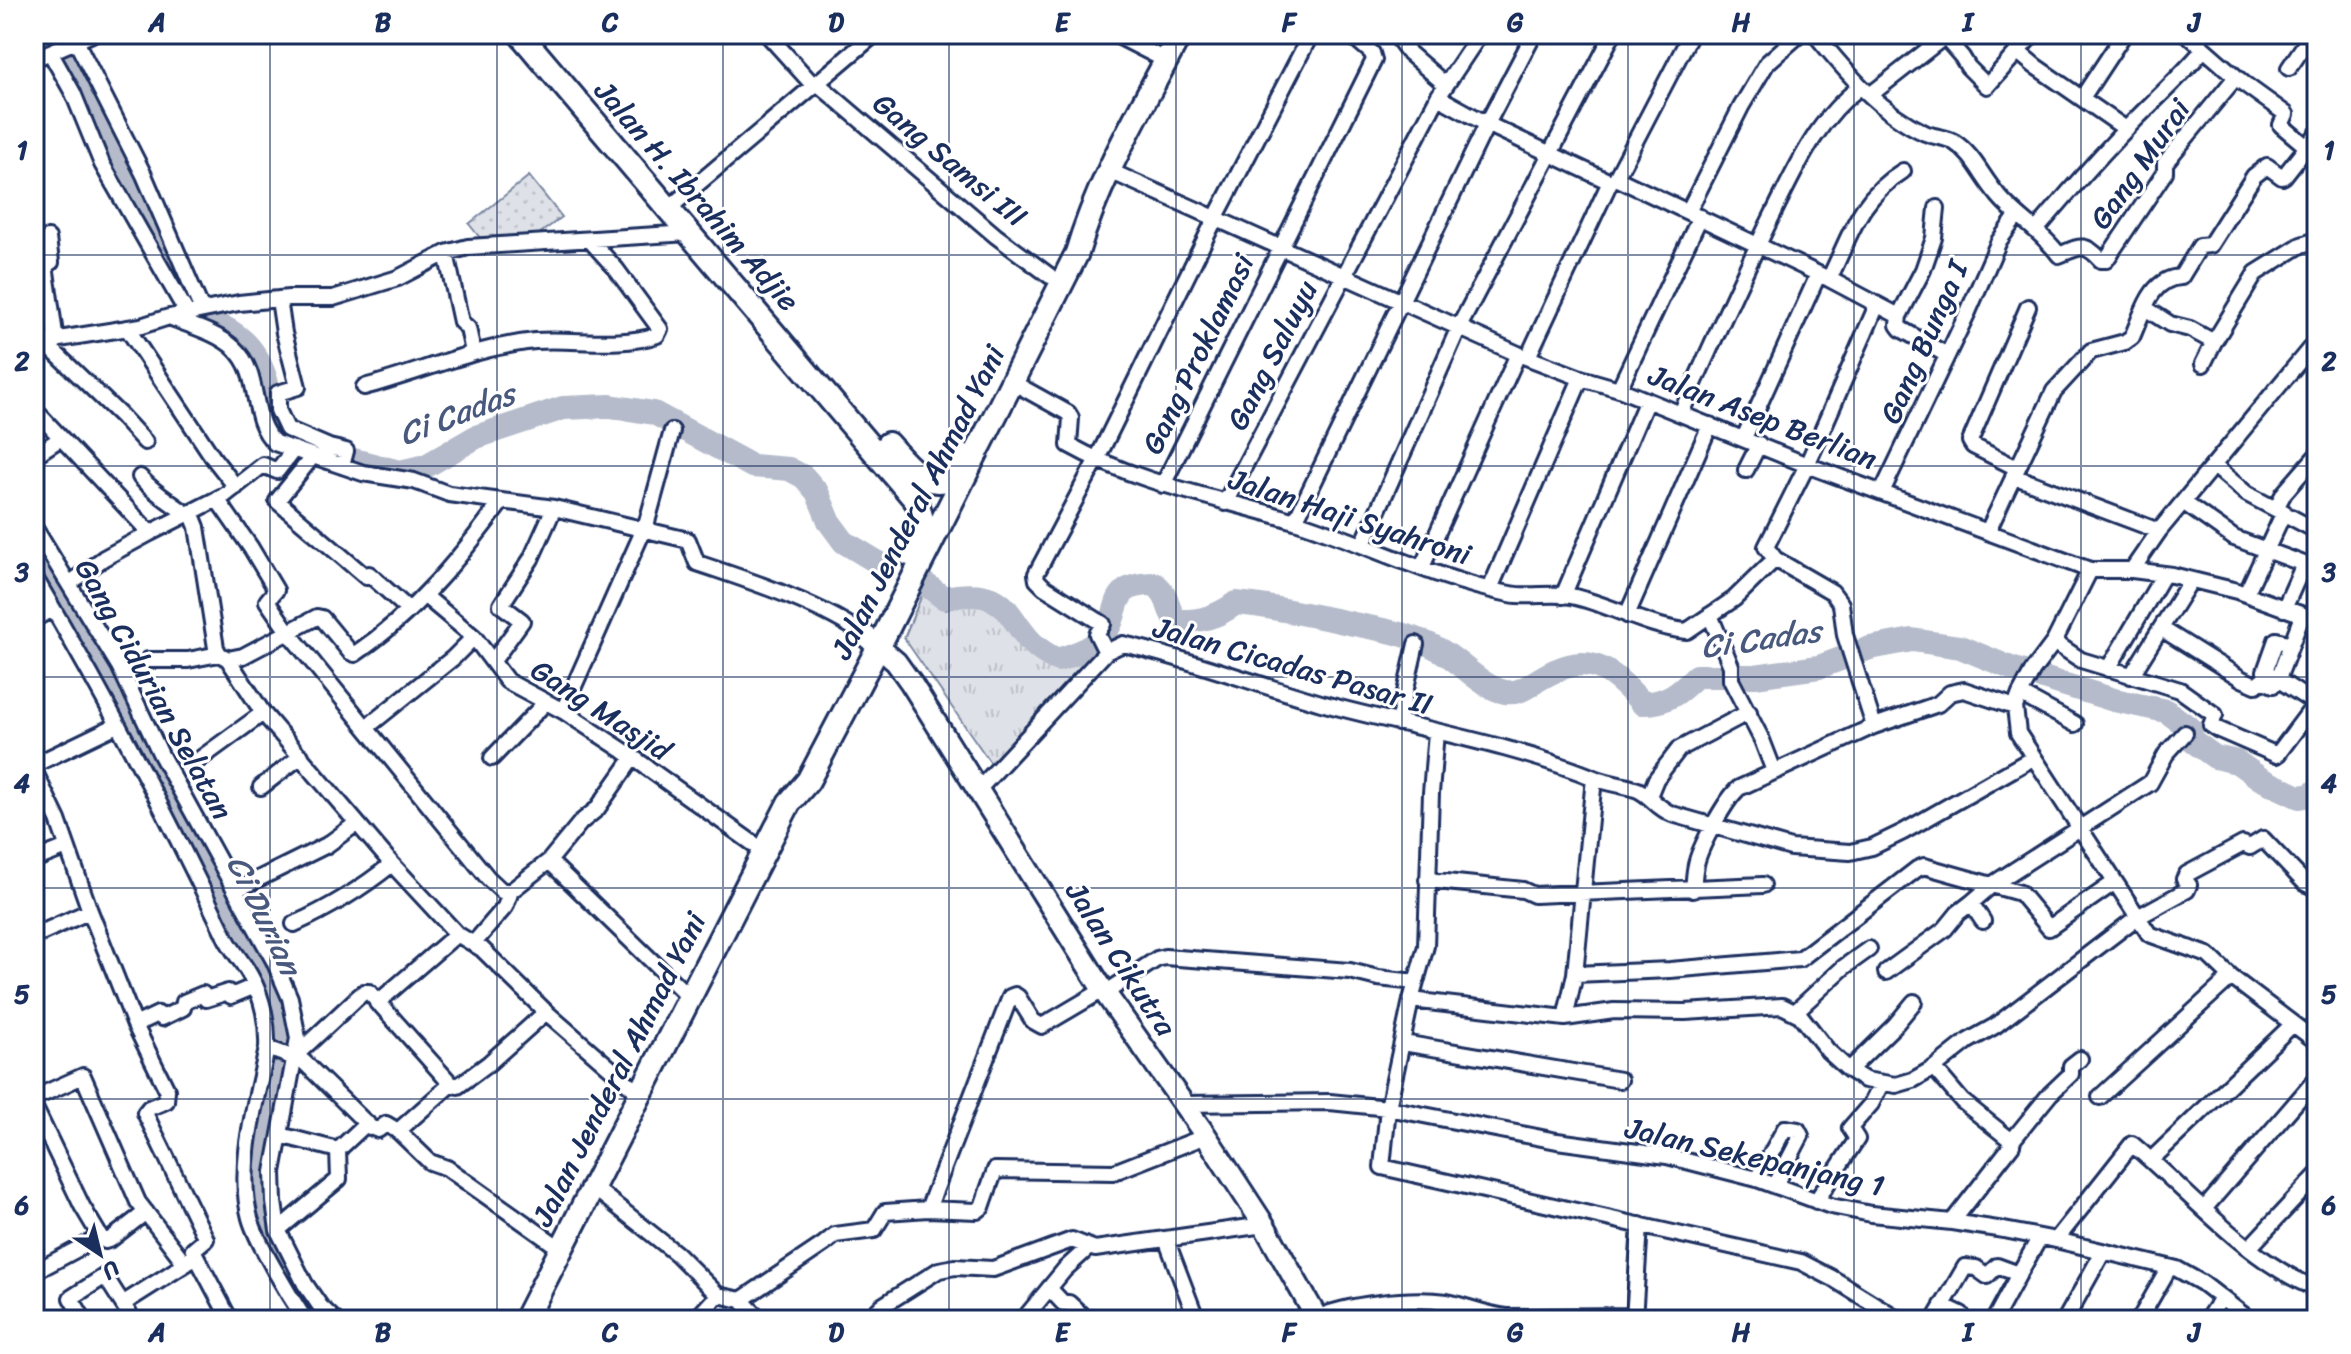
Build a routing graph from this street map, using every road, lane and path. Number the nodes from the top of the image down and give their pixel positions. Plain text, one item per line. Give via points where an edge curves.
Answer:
1 (92, 34) edge
2 (767, 34) edge
3 (875, 34) edge
4 (1114, 34) edge
5 (1180, 34) edge
6 (1311, 34) edge
7 (1350, 34) edge
8 (1395, 34) edge
9 (1480, 34) edge
10 (1534, 34) edge
11 (1613, 34) edge
12 (1691, 34) edge
13 (1800, 34) edge
14 (1815, 34) edge
15 (2033, 34) edge
16 (2124, 34) edge
17 (2187, 34) edge
18 (2312, 34) edge
19 (1943, 35) edge
20 (527, 37) edge
21 (76, 41) junction
22 (2204, 49) junction
23 (52, 51) junction
24 (2017, 51) junction
25 (34, 59) edge
26 (1167, 61) junction
27 (2289, 68) dead end
28 (2236, 77) junction
29 (820, 86) junction
30 (1442, 91) junction
31 (1865, 91) junction
32 (2082, 98) junction
33 (1487, 124) junction
34 (2126, 129) junction
35 (2317, 134) edge
36 (2307, 147) junction
37 (1549, 154) junction
38 (1110, 171) junction
39 (1903, 171) dead end
40 (1613, 180) junction
41 (1937, 208) dead end
42 (668, 209) junction
43 (2013, 211) junction
44 (1694, 214) junction
45 (1215, 219) junction
46 (1087, 220) junction
47 (2038, 228) dead end
48 (689, 233) junction
49 (48, 238) dead end
50 (590, 240) junction
51 (2317, 240) edge
52 (1281, 246) junction
53 (1756, 246) junction
54 (446, 253) junction
55 (1343, 274) junction
56 (1050, 276) junction
57 (1824, 277) junction
58 (279, 299) junction
59 (1403, 301) junction
60 (1877, 305) junction
61 (2028, 307) dead end
62 (2145, 308) junction
63 (195, 311) junction
64 (1899, 316) junction
65 (172, 318) dead end
66 (1459, 327) junction
67 (127, 328) junction
68 (2317, 340) edge
69 (2214, 342) junction
70 (46, 343) edge
71 (473, 352) junction
72 (1947, 355) junction
73 (1523, 356) junction
74 (2203, 364) dead end
75 (1581, 378) junction
76 (1012, 382) junction
77 (364, 387) dead end
78 (1619, 389) junction
79 (830, 395) junction
80 (1647, 400) junction
81 (34, 409) edge
82 (1681, 413) junction
83 (1710, 425) junction
84 (672, 431) dead end
85 (61, 438) junction
86 (1744, 438) junction
87 (145, 442) dead end
88 (1759, 444) junction
89 (294, 449) junction
90 (2317, 455) edge
91 (34, 456) edge
92 (313, 456) junction
93 (1097, 459) junction
94 (344, 461) junction
95 (1807, 465) junction
96 (2213, 465) junction
97 (953, 470) joint
98 (1746, 470) dead end
99 (2015, 472) junction
100 (140, 477) dead end
101 (1163, 485) junction
102 (236, 487) junction
103 (1882, 492) junction
104 (217, 499) junction
105 (502, 501) junction
106 (2183, 502) junction
107 (1225, 503) junction
108 (554, 508) junction
109 (2280, 510) junction
110 (188, 512) junction
111 (923, 516) joint
112 (1295, 521) junction
113 (34, 527) edge
114 (643, 529) junction
115 (1988, 531) junction
116 (2159, 531) junction
117 (2317, 531) edge
118 (150, 533) junction
119 (1363, 544) junction
120 (2266, 551) junction
121 (1775, 559) junction
122 (1422, 567) junction
123 (2090, 570) junction
124 (2132, 570) junction
125 (2164, 574) junction
126 (34, 576) edge
127 (2191, 580) junction
128 (71, 589) junction
129 (1490, 589) junction
130 (2246, 594) junction
131 (425, 596) junction
132 (1563, 596) junction
133 (53, 606) junction
134 (2284, 609) junction
135 (409, 610) junction
136 (1627, 615) junction
137 (1710, 615) junction
138 (2302, 616) junction
139 (34, 619) edge
140 (2317, 620) edge
141 (2162, 629) junction
142 (289, 633) junction
143 (474, 637) junction
144 (873, 642) junction
145 (2054, 642) junction
146 (1102, 643) junction
147 (1416, 644) dead end
148 (223, 656) junction
149 (148, 660) dead end
150 (493, 661) junction
151 (2108, 669) junction
152 (2131, 676) junction
153 (2278, 679) junction
154 (2023, 689) junction
155 (2316, 701) edge
156 (545, 703) junction
157 (563, 711) junction
158 (1749, 712) junction
159 (263, 713) junction
160 (1398, 723) junction
161 (144, 724) junction
162 (2075, 724) dead end
163 (1874, 726) junction
164 (367, 727) junction
165 (121, 730) junction
166 (1436, 732) junction
167 (2185, 733) dead end
168 (301, 756) junction
169 (492, 758) dead end
170 (2033, 758) junction
171 (632, 759) junction
172 (193, 764) dead end
173 (34, 768) edge
174 (1774, 771) junction
175 (1594, 778) junction
176 (261, 787) dead end
177 (978, 790) junction
178 (1649, 796) junction
179 (357, 823) junction
180 (1715, 826) junction
181 (2082, 827) junction
182 (197, 830) junction
183 (177, 837) junction
184 (67, 847) junction
185 (765, 852) junction
186 (34, 860) edge
187 (549, 861) junction
188 (392, 864) junction
189 (1427, 880) junction
190 (2115, 882) junction
191 (1993, 884) junction
192 (2317, 884) edge
193 (1763, 885) dead end
194 (240, 888) dead end
195 (1693, 890) junction
196 (511, 891) junction
197 (1581, 895) junction
198 (1971, 903) junction
199 (90, 911) junction
200 (2136, 918) junction
201 (1983, 921) dead end
202 (294, 924) dead end
203 (457, 934) junction
204 (34, 936) edge
205 (474, 943) junction
206 (1869, 949) dead end
207 (1886, 972) dead end
208 (1575, 974) junction
209 (2231, 977) junction
210 (1416, 982) junction
211 (255, 986) junction
212 (1104, 992) junction
213 (690, 998) junction
214 (1411, 1000) junction
215 (1914, 1002) dead end
216 (377, 1003) junction
217 (546, 1012) junction
218 (1795, 1012) junction
219 (1565, 1018) junction
220 (2293, 1024) junction
221 (135, 1025) junction
222 (2315, 1037) edge
223 (1403, 1043) junction
224 (268, 1048) junction
225 (293, 1056) junction
226 (2080, 1059) dead end
227 (1934, 1068) junction
228 (1849, 1070) junction
229 (2317, 1078) edge
230 (1620, 1080) dead end
231 (451, 1084) junction
232 (1881, 1084) junction
233 (640, 1094) junction
234 (2100, 1097) dead end
235 (34, 1098) edge
236 (1183, 1104) junction
237 (34, 1106) edge
238 (1388, 1108) junction
239 (367, 1123) junction
240 (398, 1131) junction
241 (280, 1135) junction
242 (1206, 1136) junction
243 (2011, 1142) junction
244 (338, 1150) junction
245 (2151, 1160) junction
246 (2317, 1175) edge
247 (1757, 1179) junction
248 (1775, 1186) junction
249 (593, 1187) junction
250 (1816, 1201) junction
251 (928, 1209) junction
252 (2204, 1209) junction
253 (146, 1212) junction
254 (1952, 1222) junction
255 (1264, 1225) junction
256 (1640, 1225) junction
257 (278, 1230) junction
258 (100, 1237) junction
259 (2040, 1237) junction
260 (1166, 1239) junction
261 (2056, 1240) junction
262 (2250, 1247) junction
263 (1088, 1248) junction
264 (561, 1249) junction
265 (2103, 1252) junction
266 (192, 1260) junction
267 (2169, 1268) junction
268 (34, 1269) edge
269 (2019, 1274) junction
270 (2314, 1282) edge
271 (1049, 1288) junction
272 (718, 1295) junction
273 (2221, 1298) junction
274 (741, 1300) junction
275 (124, 1303) junction
276 (1942, 1305) junction
277 (1459, 1313) edge
278 (1196, 1318) dead end
279 (1634, 1318) edge
280 (1316, 1319) edge
281 (84, 1320) edge
282 (133, 1320) edge
283 (230, 1320) edge
284 (305, 1320) edge
285 (335, 1320) edge
286 (525, 1320) edge
287 (695, 1320) edge
288 (761, 1320) edge
289 (868, 1320) edge
290 (1023, 1320) edge
291 (1087, 1320) edge
292 (1650, 1320) edge
293 (1900, 1320) edge
294 (1934, 1320) edge
295 (1960, 1320) edge
296 (1994, 1320) edge
297 (2065, 1320) edge
298 (2139, 1320) edge
299 (2207, 1320) edge
300 (2250, 1320) edge

1 - 21 street
2 - 29 street, Gang Samsi III
3 - 29 street
4 - 26 street
5 - 26 main road, Jalan Jenderal Ahmad Yani
6 - 45 street
7 - 52 street, Gang Proklamasi via 1374,60
8 - 30 street
9 - 30 street, Gang Saluyu
10 - 33 street
11 - 37 street
12 - 40 street
13 - 44 street via 1767,63 1741,107
14 - 31 street
15 - 24 street
16 - 32 street
17 - 22 street
18 - 27 street
19 - 24 street via 1986,86
19 - 31 street
20 - 42 main road, Jalan H. Ibrahim Adjie
21 - 23 street
21 - 63 street via 148,182
22 - 28 street
22 - 34 street
23 - 25 street
23 - 63 street via 108,174
24 - 32 street
26 - 38 main road, Jalan Jenderal Ahmad Yani
28 - 36 street via 2286,114 2281,125
28 - 43 street, Gang Murai via 2165,163 2165,172 2106,260 2077,247 2059,255
29 - 42 street
29 - 56 street, Gang Samsi III
30 - 33 street
30 - 55 street, Gang Saluyu
31 - 43 street via 1925,133 1953,141
31 - 53 street via 1842,101 1822,124
32 - 34 street
33 - 37 street
33 - 59 street
34 - 47 street
35 - 36 street
36 - 62 street via 2282,177 2270,167 2262,168 2215,240 2200,246 2181,277 2155,286
37 - 40 street
37 - 66 street
38 - 45 street, Jalan Asep Berlian
38 - 46 main road, Jalan Jenderal Ahmad Yani
39 - 57 street via 1865,204
40 - 44 street
40 - 73 street
41 - 64 street via 1923,270
42 - 48 main road, Jalan H. Ibrahim Adjie
43 - 72 street, Gang Bunga I
44 - 53 street
44 - 78 street
45 - 52 street, Jalan Asep Berlian
45 - 93 street
46 - 56 main road, Jalan Jenderal Ahmad Yani via 1064,246
46 - 76 main road, Jalan Jenderal Ahmad Yani via 1077,253
48 - 50 street
48 - 79 main road, Jalan H. Ibrahim Adjie
49 - 70 street
50 - 54 street
50 - 71 street via 641,301 659,334 599,342 536,341
51 - 69 street via 2256,273
52 - 55 street, Jalan Asep Berlian
52 - 101 street, Gang Proklamasi
53 - 57 street
53 - 82 street
54 - 58 street via 398,278 333,298
54 - 71 street
55 - 59 street, Jalan Asep Berlian
55 - 107 street, Gang Saluyu
56 - 97 main road, Jalan Jenderal Ahmad Yani
57 - 60 street
57 - 86 street
58 - 63 street
58 - 94 street via 298,387 278,393 281,421 292,432 346,451
59 - 66 street, Jalan Asep Berlian
59 - 112 street
60 - 64 street
60 - 95 street
61 - 99 street via 1970,441
62 - 69 street
62 - 99 street via 2132,337 2091,351 2054,391
63 - 67 street
64 - 72 street via 1901,329
65 - 89 street via 235,349 255,383 267,436
66 - 73 street, Jalan Asep Berlian
66 - 119 street
67 - 70 street
67 - 102 street
68 - 96 street
69 - 74 street
70 - 87 street
71 - 77 street
72 - 103 street, Gang Bunga I
73 - 75 street, Jalan Asep Berlian
73 - 122 street
75 - 78 street, Jalan Asep Berlian
75 - 129 street
76 - 93 street, Jalan Haji Syahroni via 1068,413 1069,445
76 - 144 main road, Jalan Jenderal Ahmad Yani
78 - 80 street, Jalan Asep Berlian
79 - 97 main road, Jalan H. Ibrahim Adjie via 848,403 929,481 945,480
79 - 111 main road, Jalan H. Ibrahim Adjie
80 - 82 street, Jalan Asep Berlian
80 - 132 street
81 - 85 street
82 - 83 street, Jalan Asep Berlian
83 - 86 street, Jalan Asep Berlian
83 - 136 street
84 - 114 street
85 - 91 street
85 - 118 street
86 - 88 street, Jalan Asep Berlian
88 - 95 street, Jalan Asep Berlian
88 - 98 street
89 - 92 street
89 - 102 street via 277,471 263,465
90 - 109 street via 2284,493
92 - 94 street
92 - 135 street via 277,501
93 - 101 street, Jalan Haji Syahroni
93 - 146 street via 1036,574 1044,587 1103,624
94 - 105 street via 363,473
95 - 103 street, Jalan Asep Berlian
95 - 121 street via 1766,547
96 - 106 street
96 - 109 street via 2247,494
99 - 115 street
99 - 116 street
100 - 110 street via 153,492
101 - 107 street, Jalan Haji Syahroni
102 - 104 street
103 - 115 street, Jalan Asep Berlian
104 - 110 street
104 - 142 street via 276,590 267,601
105 - 108 street
105 - 131 street
106 - 116 street
106 - 120 street via 2220,530
107 - 112 street, Jalan Haji Syahroni
108 - 114 street
108 - 150 street via 531,559 501,605 522,621
109 - 117 street
109 - 120 street
110 - 118 street
110 - 148 street via 197,527
111 - 144 main road, Jalan Jenderal Ahmad Yani
112 - 119 street, Jalan Haji Syahroni
113 - 128 street, Gang Cidurian Selatan
114 - 144 street via 688,540 697,563 825,613
114 - 157 street
115 - 123 street, Jalan Asep Berlian
116 - 124 street
118 - 128 street via 104,558
119 - 122 street, Jalan Haji Syahroni
120 - 130 street
120 - 134 street via 2304,564
121 - 137 street, Jalan Haji Syahroni
121 - 163 street via 1832,592 1841,604
122 - 129 street, Jalan Haji Syahroni
123 - 124 street, Jalan Asep Berlian
123 - 145 street
124 - 125 street, Jalan Asep Berlian
125 - 127 street, Jalan Asep Berlian
125 - 151 street
126 - 133 street
127 - 130 street, Jalan Asep Berlian
127 - 141 street
128 - 133 street
128 - 161 street, Gang Cidurian Selatan via 119,666
129 - 132 street, Jalan Haji Syahroni
130 - 134 street, Jalan Asep Berlian
131 - 135 street
131 - 143 street, Gang Masjid
132 - 136 street, Jalan Haji Syahroni
133 - 139 street
133 - 165 street
134 - 138 street, Jalan Asep Berlian
135 - 142 street via 355,654 320,617
136 - 137 street, Jalan Haji Syahroni via 1687,631
137 - 158 street
138 - 140 street, Jalan Asep Berlian
138 - 153 street
141 - 152 street
141 - 153 street via 2242,679 2256,685 2262,680 2273,685
142 - 148 street via 243,656
142 - 164 street
143 - 150 street, Gang Masjid
143 - 164 street
144 - 177 main road, Jalan Cikutra via 904,673
144 - 185 main road, Jalan Jenderal Ahmad Yani via 796,775
145 - 151 street via 2081,660
145 - 154 street
146 - 160 street, Jalan Cicadas Pasar II via 1146,649
146 - 177 street, Jalan Cicadas Pasar II
147 - 160 street
148 - 149 street
148 - 159 street
150 - 156 street, Gang Masjid via 507,681
151 - 152 street
152 - 155 street via 2180,690 2215,715 2211,725 2277,755
153 - 155 street
154 - 162 street
154 - 163 street via 1950,693 1938,704
154 - 170 street via 2018,733
156 - 157 street, Gang Masjid
156 - 169 street
157 - 171 street, Gang Masjid
158 - 174 street
158 - 178 street via 1679,749
159 - 168 street
159 - 172 street
160 - 166 street, Jalan Cicadas Pasar II
161 - 165 street
161 - 182 street, Gang Cidurian Selatan
163 - 174 street
164 - 196 street via 488,878 502,891
165 - 173 street
165 - 183 street
166 - 175 street
166 - 189 street, Jalan Cicadas Pasar II
167 - 181 street via 2150,783
168 - 176 street
168 - 179 street
170 - 180 street via 1903,832 1850,852 1791,848
170 - 181 street
171 - 185 street, Gang Masjid
171 - 187 street via 597,809
173 - 184 street
174 - 180 street via 1734,792
175 - 178 street
175 - 197 street
177 - 212 main road, Jalan Cikutra
178 - 180 street via 1658,808
179 - 188 street
179 - 194 street via 327,845
180 - 195 street via 1696,862
181 - 190 street
181 - 191 street
182 - 183 street
182 - 225 street, Gang Cidurian Selatan via 283,980 297,1024
183 - 211 street via 227,942
184 - 186 street
184 - 199 street
185 - 213 main road, Jalan Jenderal Ahmad Yani
187 - 196 street
187 - 213 street
188 - 202 street via 363,887
188 - 203 street
189 - 197 street via 1534,895
189 - 210 street, Jalan Cicadas Pasar II via 1426,946
190 - 191 street via 2049,928 2020,893
190 - 200 street
191 - 198 street
191 - 208 street via 1921,867 1800,959
192 - 200 street via 2305,883 2263,839 2187,874 2189,889
193 - 195 street
195 - 197 street
196 - 205 street via 505,907
197 - 208 street
198 - 201 street
198 - 207 street
199 - 204 street
199 - 221 street
200 - 209 street via 2149,934 2208,955
200 - 227 street
203 - 205 street
203 - 216 street
205 - 217 street
206 - 218 street
208 - 219 street
209 - 220 street
209 - 234 street
210 - 212 street via 1350,971 1165,957
210 - 214 street, Jalan Cicadas Pasar II
211 - 221 street via 231,996 228,992 206,999 203,994 162,1018 158,1014
211 - 224 street
212 - 236 main road, Jalan Cikutra
212 - 251 street via 1042,1026 1018,997 1010,997
213 - 233 main road, Jalan Jenderal Ahmad Yani
214 - 219 street
214 - 223 street, Jalan Cicadas Pasar II
215 - 228 street
216 - 225 street via 364,992
216 - 231 street
217 - 231 street via 469,1079
217 - 233 street
218 - 219 street via 1782,1006 1614,1011
218 - 228 street
220 - 222 street
220 - 245 street
221 - 266 street via 168,1095 145,1113 206,1239 193,1249
223 - 230 street
223 - 238 street, Jalan Cicadas Pasar II
224 - 225 street
224 - 284 street via 249,1146 247,1203 253,1228
225 - 239 street
225 - 241 street, Gang Cidurian Selatan
226 - 243 street
227 - 232 street via 1913,1080
227 - 243 street via 1962,1101
228 - 232 street
229 - 252 street
231 - 240 street
232 - 250 street via 1850,1128 1857,1139
233 - 249 main road, Jalan Jenderal Ahmad Yani
235 - 253 street via 83,1076
236 - 238 street, Jalan Sekepanjang 1 via 1330,1102
236 - 242 main road, Jalan Cikutra
237 - 258 street
238 - 247 street, Jalan Sekepanjang 1 via 1667,1156
238 - 256 street, Jalan Cicadas Pasar II via 1384,1170
239 - 240 street via 378,1130 386,1124
239 - 244 street
240 - 264 street via 430,1162 447,1168
241 - 244 street
241 - 257 street, Gang Cidurian Selatan via 273,1172
242 - 251 street via 1114,1172 999,1168 977,1211
242 - 255 main road, Jalan Cikutra
243 - 254 street via 2010,1151
244 - 257 street via 339,1179
245 - 252 street
245 - 261 street via 2132,1144
246 - 262 street
247 - 248 street, Jalan Sekepanjang 1
247 - 248 street via 1785,1128 1798,1130 1801,1136
248 - 250 street, Jalan Sekepanjang 1
249 - 264 main road, Jalan Jenderal Ahmad Yani
249 - 272 street via 677,1254
250 - 254 street, Jalan Sekepanjang 1 via 1871,1214
251 - 274 street via 885,1212 874,1230 833,1236
252 - 262 street
253 - 258 street via 111,1239
253 - 266 street
254 - 259 street, Jalan Sekepanjang 1
255 - 260 street
255 - 280 main road, Jalan Cikutra
256 - 279 street
256 - 293 street via 1801,1262
257 - 285 street, Gang Cidurian Selatan via 305,1284
258 - 268 street
259 - 261 street, Jalan Sekepanjang 1
259 - 269 street
260 - 263 street
260 - 278 street
261 - 265 street, Jalan Sekepanjang 1
262 - 270 street via 2287,1274
263 - 271 street
263 - 289 street via 1072,1240 993,1269 939,1270
264 - 286 main road, Jalan Jenderal Ahmad Yani
265 - 267 street, Jalan Sekepanjang 1
265 - 297 street
266 - 275 street
266 - 283 street
267 - 273 street, Jalan Sekepanjang 1 via 2184,1272
267 - 298 street
269 - 276 street via 1997,1266 1987,1276 1965,1267
269 - 296 street
271 - 290 street
271 - 291 street
272 - 274 street
272 - 287 street
273 - 299 street
273 - 300 street, Jalan Sekepanjang 1
274 - 288 street
275 - 281 street via 105,1276 71,1298
275 - 282 street
276 - 294 street
276 - 295 street via 1961,1314
277 - 279 street
277 - 280 street via 1437,1301 1388,1303
279 - 292 street

